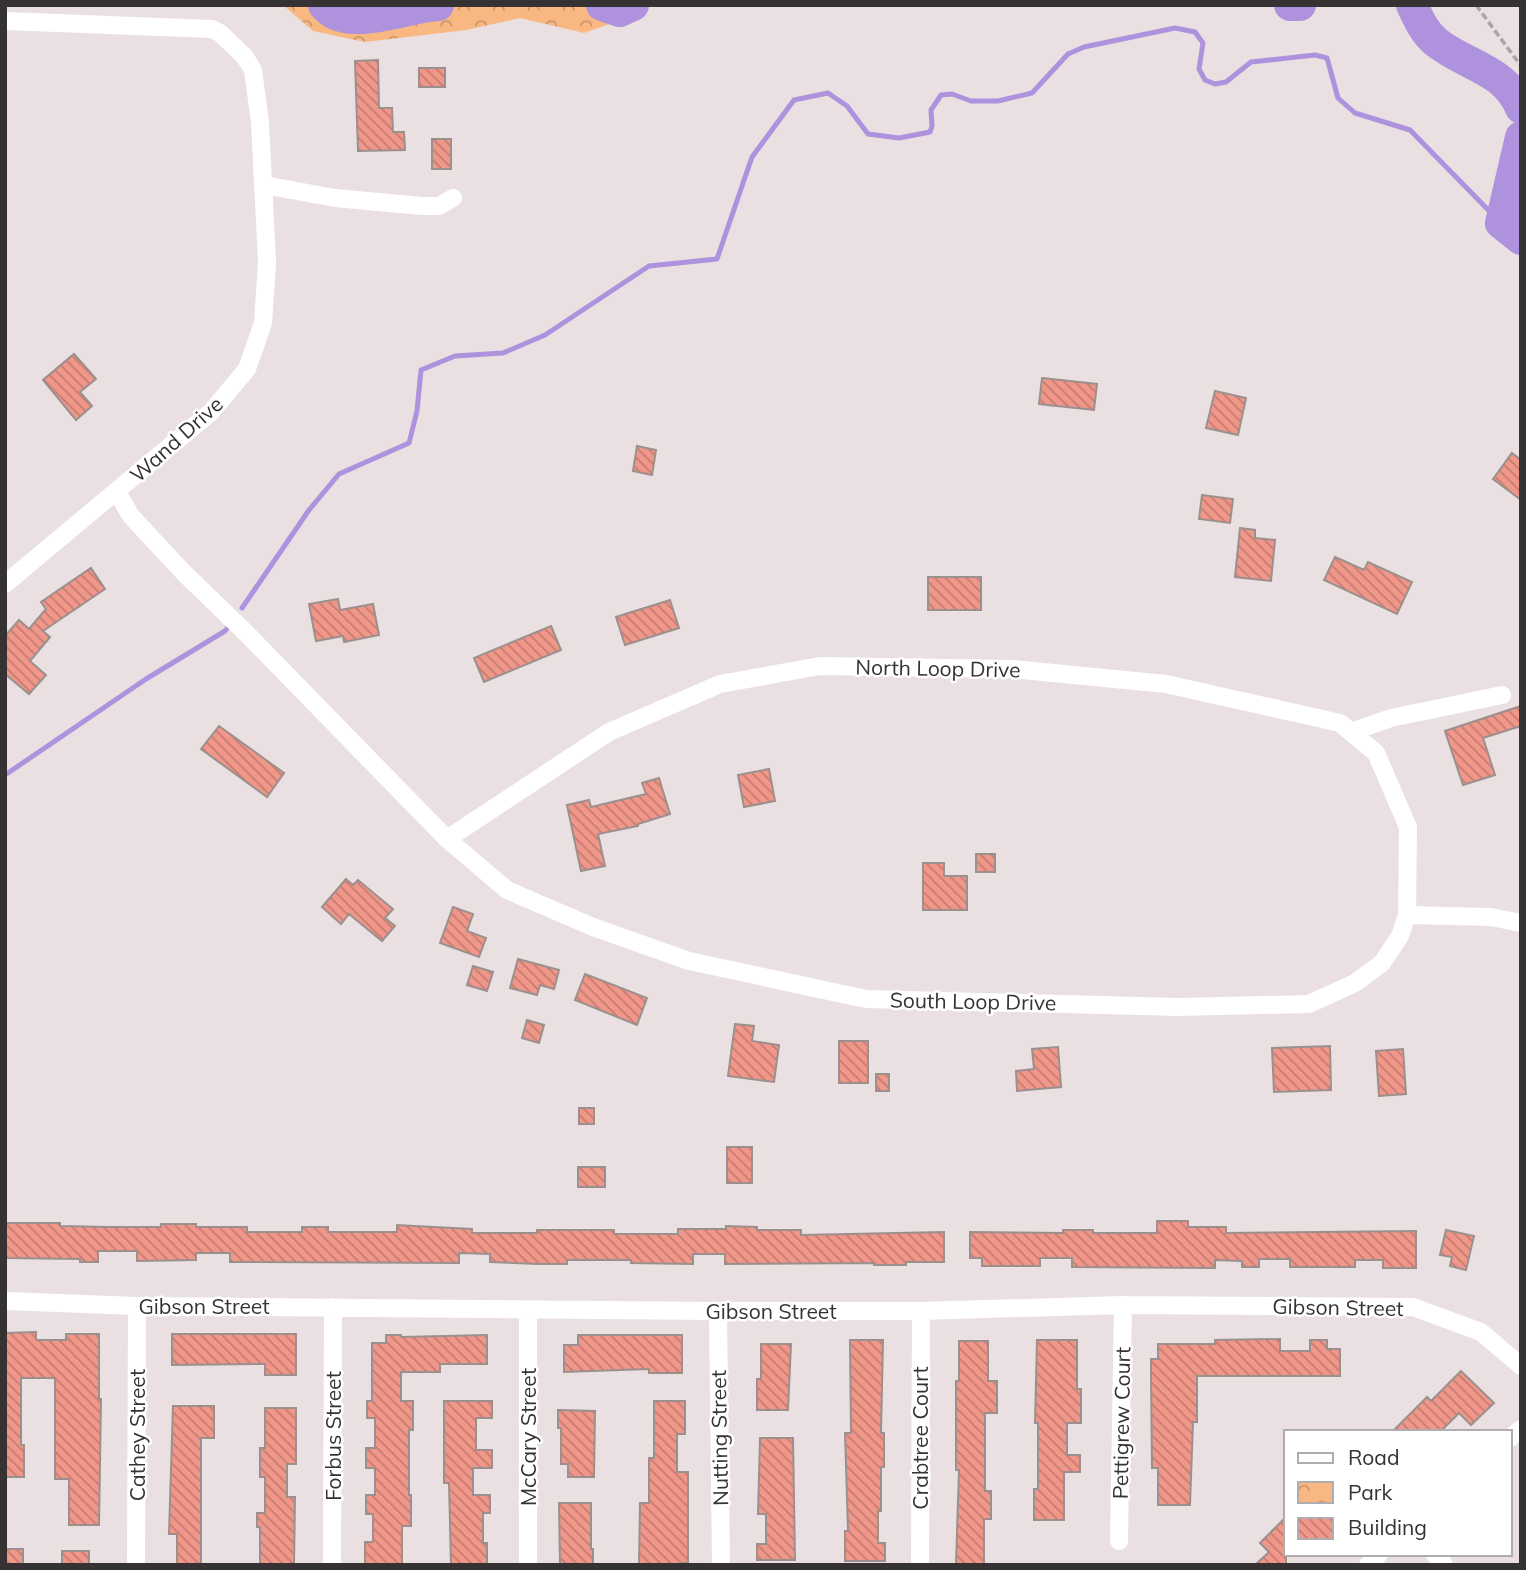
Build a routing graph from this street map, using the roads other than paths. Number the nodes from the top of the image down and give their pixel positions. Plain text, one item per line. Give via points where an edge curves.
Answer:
1 (5, 21) edge
2 (264, 186) junction
3 (453, 198) dead end
4 (117, 492) junction
5 (5, 584) edge
6 (1502, 695) dead end
7 (1351, 732) junction
8 (1408, 827) joint
9 (447, 839) junction
10 (1407, 915) junction
11 (1521, 923) edge
12 (5, 1301) edge
13 (1123, 1305) junction
14 (137, 1306) junction
15 (333, 1307) junction
16 (528, 1310) junction
17 (718, 1311) junction
18 (921, 1311) junction
19 (1521, 1366) edge
20 (1119, 1541) dead end
21 (136, 1565) edge
22 (332, 1565) edge
23 (528, 1565) edge
24 (721, 1565) edge
25 (920, 1565) edge

1 - 2 street, Wand Drive via 212,29 220,33 253,70
2 - 3 street via 422,206 439,206
2 - 4 street, Wand Drive via 267,262 263,323 247,369 211,412
4 - 5 street, Wand Drive
4 - 9 street, South Loop Drive via 131,516 183,572
6 - 7 street via 1391,718
7 - 8 street, North Loop Drive via 1376,753
7 - 9 street, North Loop Drive via 1340,723 1166,684 1012,669 820,666 720,684 609,732
8 - 10 street, South Loop Drive
9 - 10 street, South Loop Drive via 507,890 593,928 689,961 866,999 1178,1007 1309,1004 1355,983 1382,963
10 - 11 street via 1492,917
12 - 14 street, Gibson Street
13 - 18 street, Gibson Street
13 - 19 street, Gibson Street via 1413,1307 1481,1332
13 - 20 street, Pettigrew Court
14 - 15 street, Gibson Street
14 - 21 street, Cathey Street
15 - 16 street, Gibson Street
15 - 22 street, Forbus Street
16 - 17 street, Gibson Street
16 - 23 street, McCary Street
17 - 18 street, Gibson Street
17 - 24 street, Nutting Street
18 - 25 street, Crabtree Court

